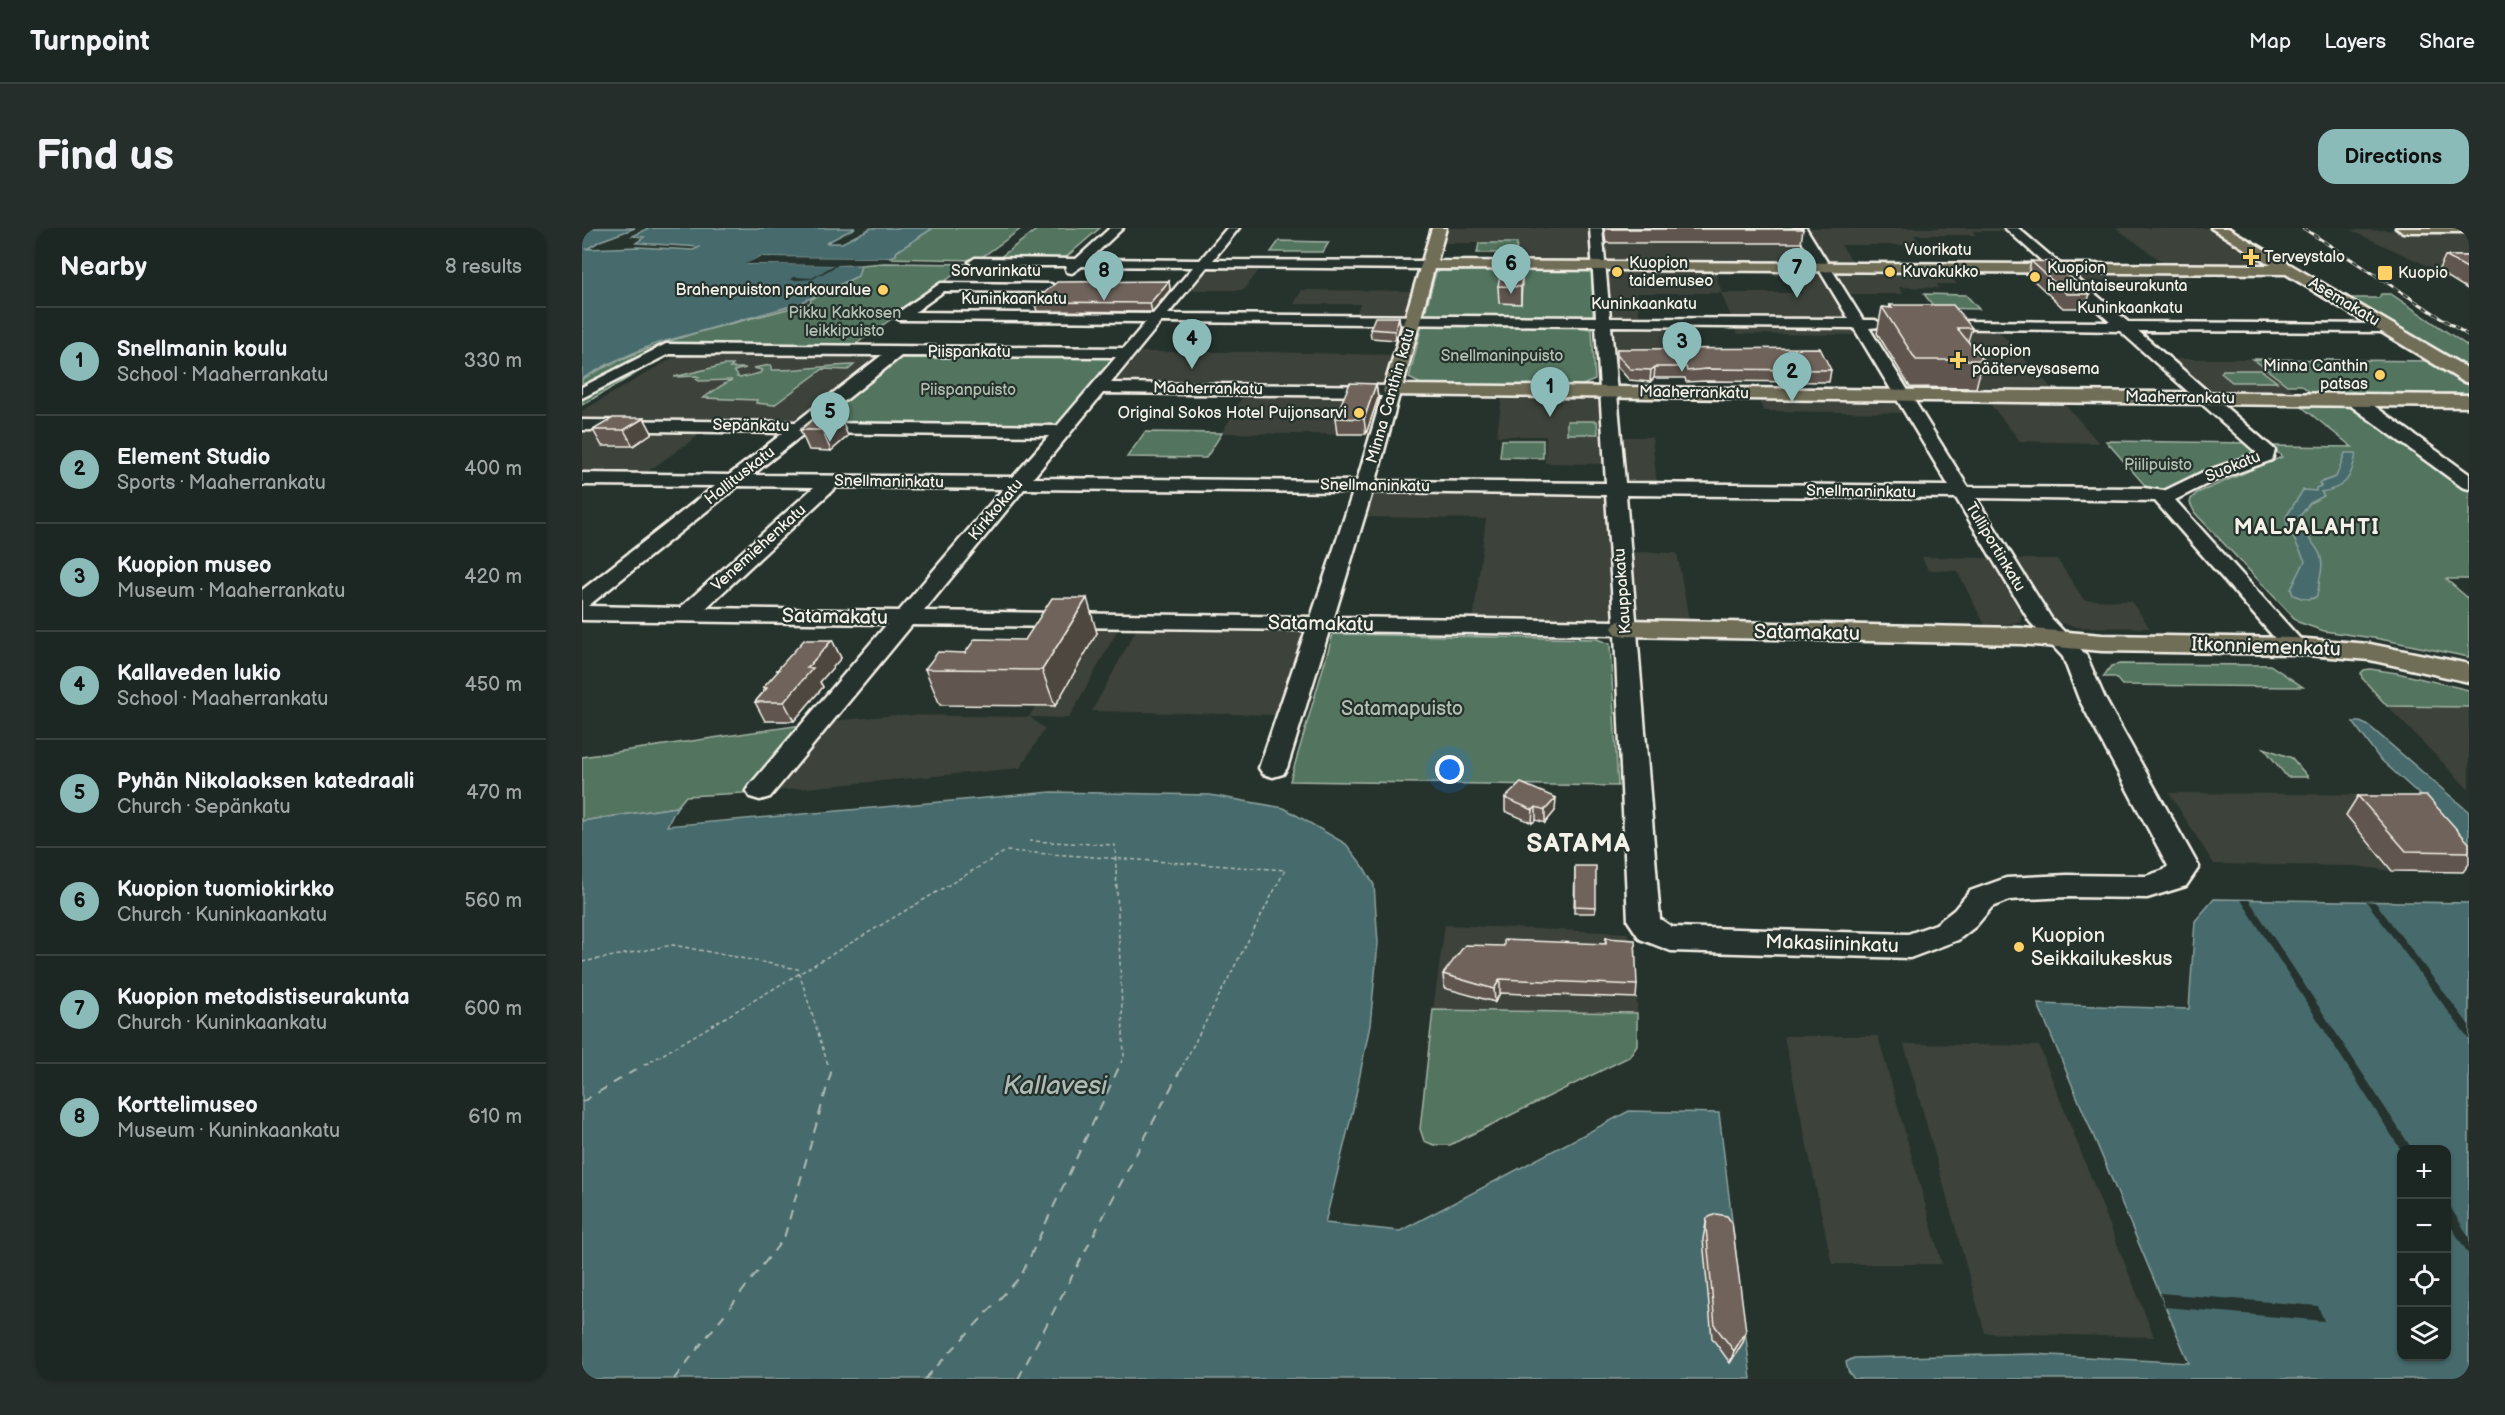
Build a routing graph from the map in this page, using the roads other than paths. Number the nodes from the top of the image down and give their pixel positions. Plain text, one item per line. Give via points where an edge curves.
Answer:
1 (1118, 228) edge
2 (1233, 228) edge
3 (1439, 228) edge
4 (1596, 228) edge
5 (1800, 228) edge
6 (2011, 228) edge
7 (2218, 228) edge
8 (2403, 228) edge
9 (2469, 228) edge
10 (975, 262) dead end
11 (1079, 263) junction
12 (1204, 264) junction
13 (1428, 265) junction
14 (1599, 265) junction
15 (1825, 267) junction
16 (2058, 269) junction
17 (2289, 270) junction
18 (1051, 288) junction
19 (900, 316) joint
20 (1018, 317) junction
21 (1158, 318) junction
22 (1412, 320) junction
23 (1603, 322) junction
24 (1860, 324) junction
25 (1893, 324) edge
26 (1915, 324) edge
27 (2124, 326) junction
28 (2387, 328) junction
29 (897, 351) junction
30 (979, 352) junction
31 (1129, 353) junction
32 (2469, 377) edge
33 (1099, 388) junction
34 (1392, 391) junction
35 (1608, 392) junction
36 (582, 393) edge
37 (1903, 394) junction
38 (2206, 398) junction
39 (2353, 399) junction
40 (2469, 401) edge
41 (582, 425) edge
42 (802, 427) junction
43 (1063, 431) junction
44 (582, 479) edge
45 (735, 480) junction
46 (832, 481) junction
47 (1019, 483) junction
48 (2469, 483) edge
49 (1365, 486) junction
50 (1616, 489) junction
51 (1963, 493) junction
52 (2167, 497) junction
53 (582, 601) edge
54 (582, 613) edge
55 (685, 615) junction
56 (905, 618) junction
57 (1320, 625) junction
58 (1626, 628) junction
59 (2060, 639) junction
60 (2294, 646) junction
61 (2469, 673) edge
62 (1272, 768) dead end
63 (760, 791) dead end
64 (2184, 867) joint
65 (1671, 939) joint

1 - 11 street
2 - 12 street, Kirkkokatu
3 - 13 main road, Minna Canthin katu
4 - 14 street, Kauppakatu
5 - 15 street, Tulliportinkatu
6 - 16 street, Suokatu
7 - 17 main road, Asemakatu
8 - 9 main road
10 - 11 street, Vuorikatu
11 - 12 street, Vuorikatu
11 - 18 street
12 - 13 street, Vuorikatu
12 - 21 street, Kirkkokatu
13 - 14 main road, Vuorikatu
13 - 22 main road, Minna Canthin katu
14 - 15 main road, Vuorikatu
14 - 23 street, Kauppakatu
15 - 16 main road, Vuorikatu
15 - 24 street, Tulliportinkatu
16 - 17 main road, Vuorikatu
16 - 27 street, Suokatu
17 - 28 main road, Asemakatu
18 - 19 street, Sorvarinkatu via 941,287
18 - 20 street
19 - 20 street, Kuninkaankatu
20 - 21 street, Kuninkaankatu
20 - 30 street
21 - 22 street, Kuninkaankatu
21 - 31 street, Kirkkokatu
22 - 23 street, Kuninkaankatu
22 - 34 main road, Minna Canthin katu
23 - 24 street, Kuninkaankatu
23 - 35 street, Kauppakatu
24 - 25 street, Kuninkaankatu
24 - 37 street, Tulliportinkatu
26 - 27 street, Kuninkaankatu
27 - 28 street, Kuninkaankatu
27 - 38 street, Suokatu
28 - 32 main road, Asemakatu
29 - 30 street, Piispankatu
29 - 36 street, Piispankatu via 666,349
29 - 42 street, Hallituskatu
30 - 31 street, Piispankatu
31 - 33 street, Kirkkokatu
33 - 34 street, Maaherrankatu
33 - 43 street, Kirkkokatu
34 - 35 main road, Maaherrankatu
34 - 49 street, Minna Canthin katu
35 - 37 main road, Maaherrankatu
35 - 50 street, Kauppakatu
37 - 38 main road, Maaherrankatu
37 - 51 street, Tulliportinkatu
38 - 39 main road, Maaherrankatu
38 - 52 street, Suokatu via 2267,454
39 - 40 main road, Maaherrankatu
39 - 48 street
41 - 42 street, Sepänkatu
42 - 43 street, Sepänkatu
42 - 45 street, Hallituskatu
43 - 47 street, Kirkkokatu
44 - 45 street, Snellmaninkatu
45 - 46 street, Snellmaninkatu
45 - 53 street, Hallituskatu
46 - 47 street, Snellmaninkatu
46 - 55 street, Venemiehenkatu
47 - 49 street, Snellmaninkatu
47 - 56 street, Kirkkokatu
49 - 50 street, Snellmaninkatu
49 - 57 street, Minna Canthin katu
50 - 51 street, Snellmaninkatu
50 - 58 street, Kauppakatu
51 - 52 street, Snellmaninkatu
51 - 59 street, Tulliportinkatu via 2042,622
52 - 60 street via 2167,505
54 - 55 street, Satamakatu
55 - 56 street, Satamakatu
56 - 57 street, Satamakatu
56 - 63 street, Kirkkokatu
57 - 58 street, Satamakatu
57 - 62 street, Minna Canthin katu
58 - 59 main road, Satamakatu
58 - 65 street, Kauppakatu via 1644,921 1652,933
59 - 60 main road, Itkonniemenkatu
59 - 64 street, Tulliportinkatu via 2074,655 2092,699
60 - 61 main road, Itkonniemenkatu via 2370,652
64 - 65 street, Makasiininkatu via 2175,878 2148,887 2006,889 1981,899 1947,932 1910,946

